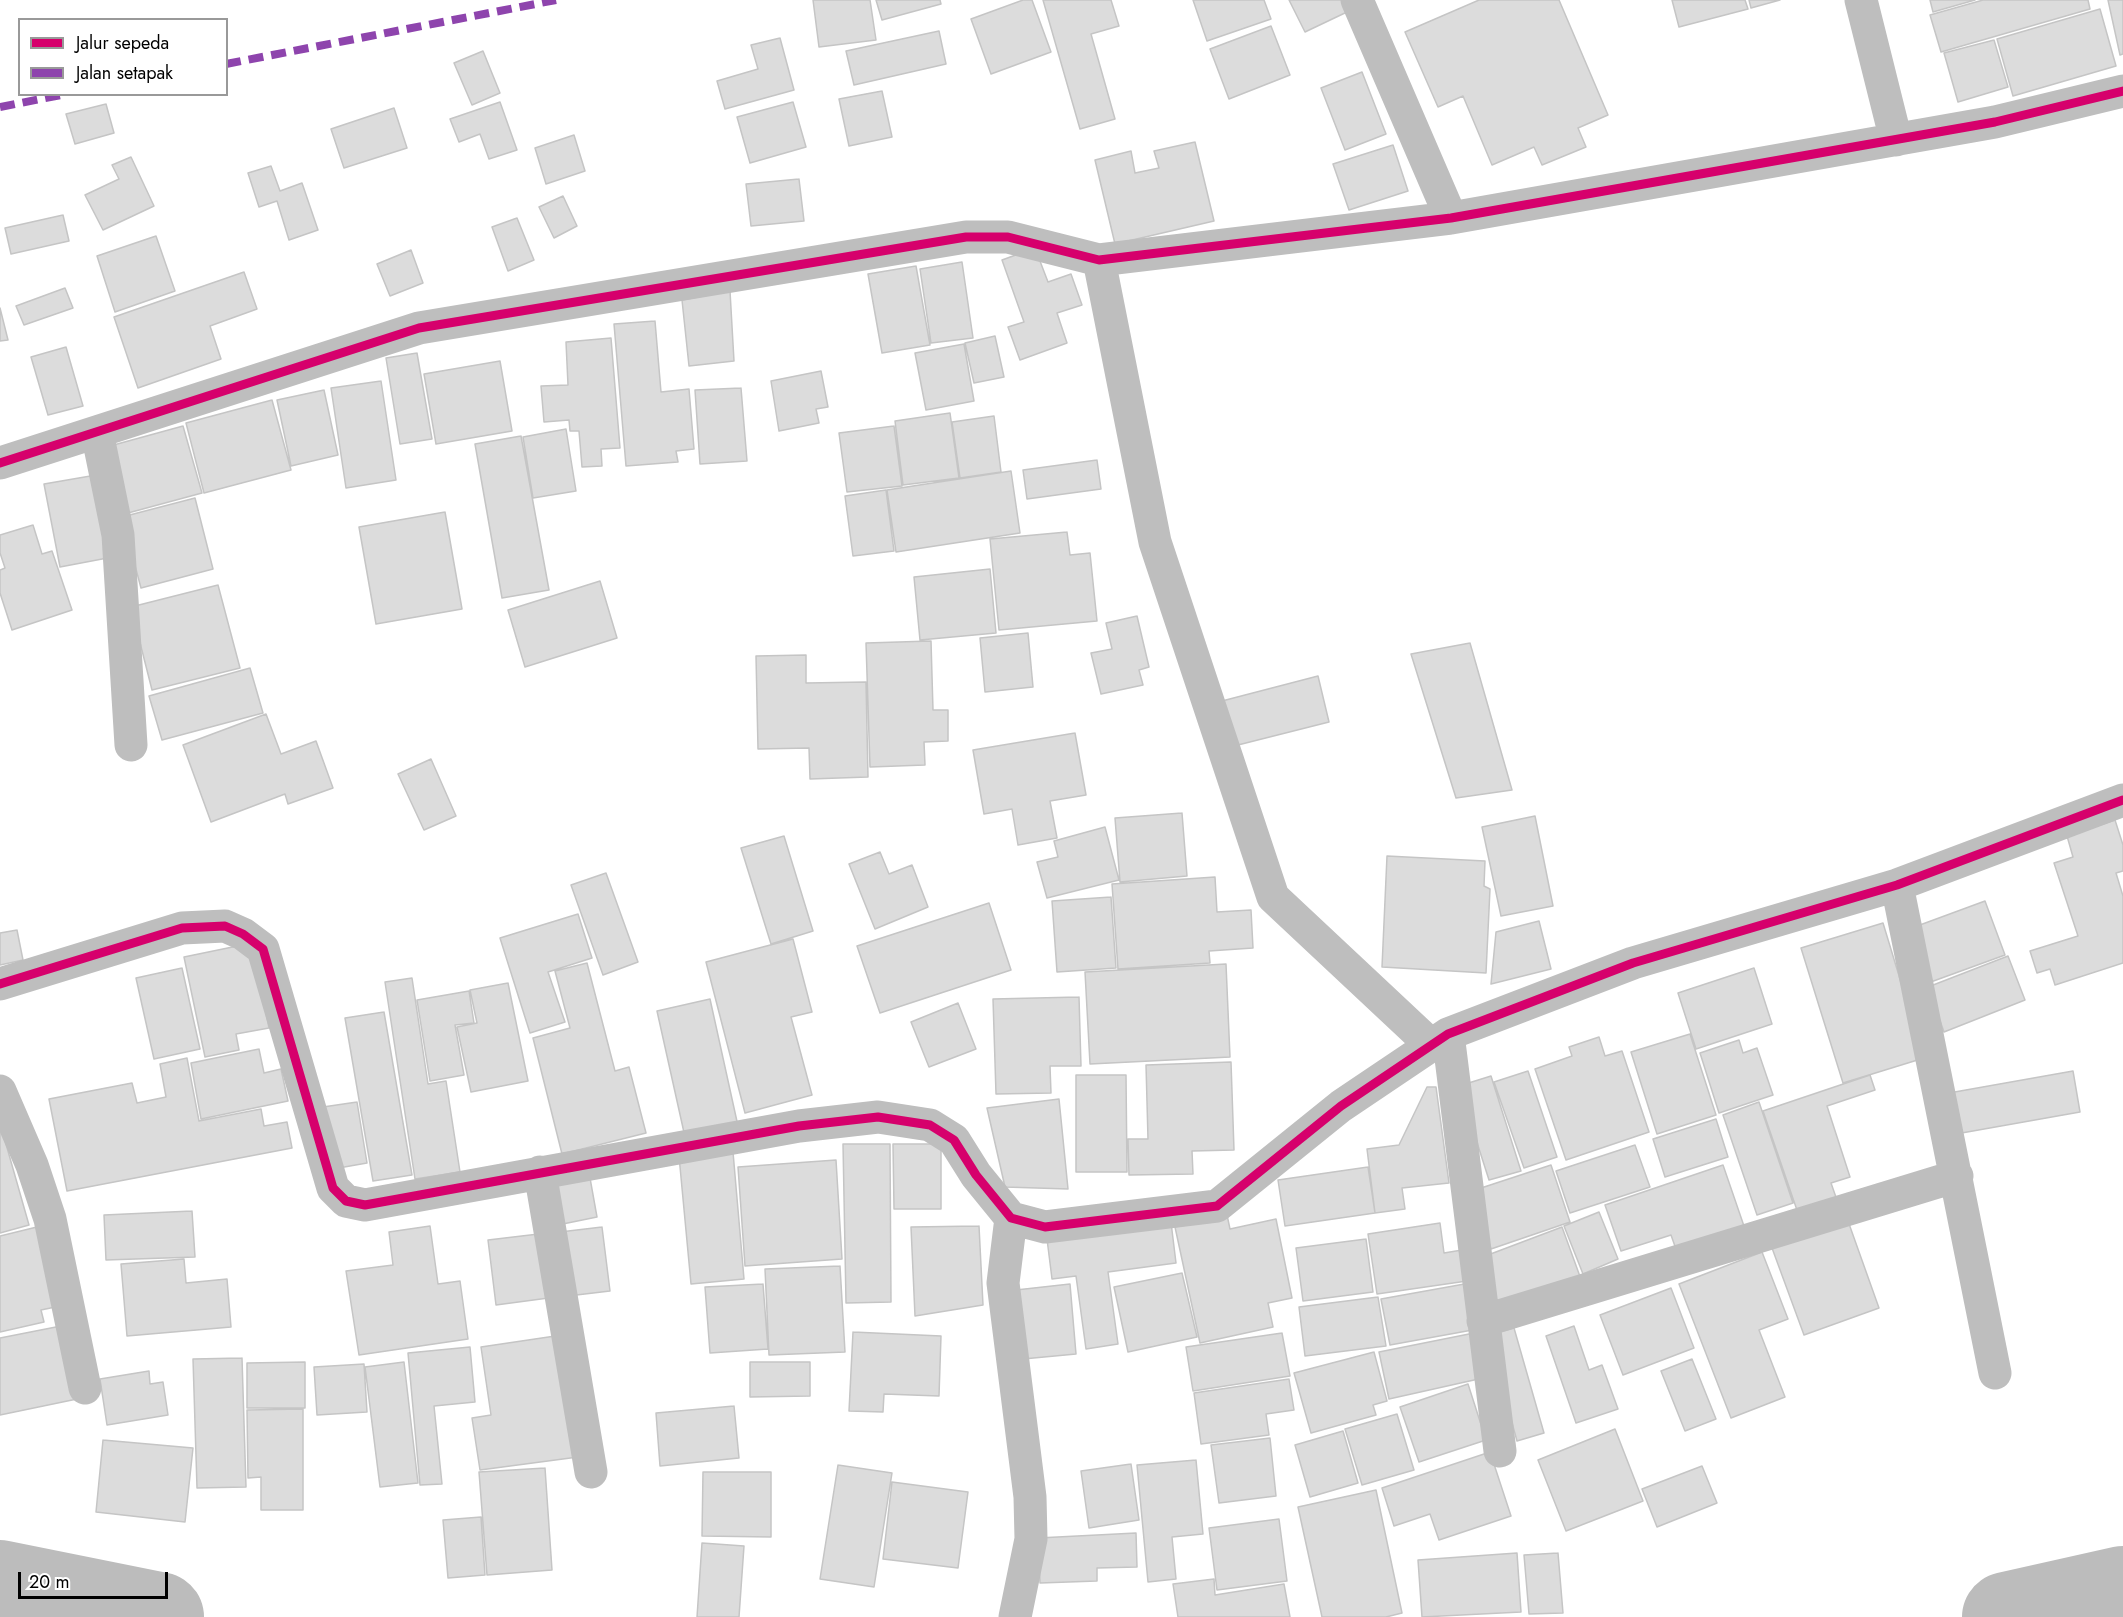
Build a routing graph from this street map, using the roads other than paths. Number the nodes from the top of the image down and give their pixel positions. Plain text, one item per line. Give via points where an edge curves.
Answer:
1 (1356, 0) edge
2 (1861, 0) edge
3 (2123, 91) edge
4 (1896, 140) junction
5 (1451, 218) junction
6 (1099, 260) junction
7 (97, 432) junction
8 (0, 463) edge
9 (131, 745) dead end
10 (2123, 800) edge
11 (1897, 885) junction
12 (0, 984) edge
13 (1440, 1040) junction
14 (0, 1091) edge
15 (540, 1172) junction
16 (1958, 1176) junction
17 (1011, 1218) junction
18 (1484, 1321) junction
19 (1995, 1373) dead end
20 (85, 1388) dead end
21 (1500, 1451) dead end
22 (591, 1472) dead end
23 (1015, 1617) edge

1 - 5 street
2 - 4 street
3 - 4 street via 1995,122
4 - 5 street
5 - 6 street
6 - 7 street via 1008,237 966,237 419,328
6 - 13 street via 1155,542 1273,897
7 - 8 street
7 - 9 street via 118,535
10 - 11 street
11 - 13 street via 1633,963
11 - 16 street
12 - 15 street via 182,928 225,926 263,949 333,1188 346,1201 365,1204
13 - 17 street via 1341,1106 1216,1206 1045,1227
13 - 18 street
14 - 20 street via 50,1219
15 - 17 street via 799,1126 878,1118 930,1125 954,1140
15 - 22 street
16 - 18 street
16 - 19 street
17 - 23 street via 1003,1283 1030,1497 1031,1539
18 - 21 street

